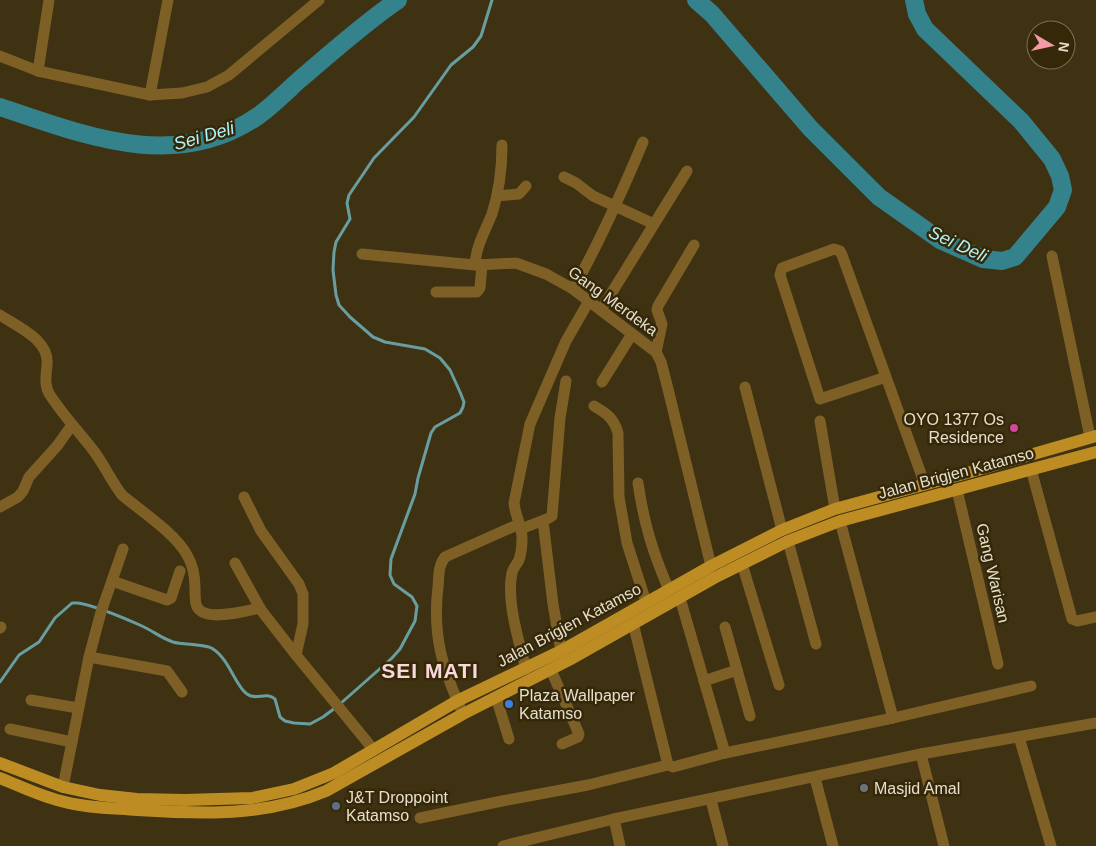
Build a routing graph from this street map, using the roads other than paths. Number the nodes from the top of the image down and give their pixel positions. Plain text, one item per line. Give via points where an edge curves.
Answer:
1 (49, 0) edge
2 (168, 0) edge
3 (319, 0) edge
4 (0, 56) edge
5 (38, 71) junction
6 (150, 95) junction
7 (643, 142) dead end
8 (502, 145) dead end
9 (687, 171) dead end
10 (564, 178) dead end
11 (526, 186) dead end
12 (497, 196) junction
13 (616, 207) junction
14 (654, 224) junction
15 (694, 246) dead end
16 (362, 254) dead end
17 (1052, 256) dead end
18 (479, 265) junction
19 (573, 289) junction
20 (436, 292) dead end
21 (589, 301) junction
22 (601, 310) junction
23 (0, 315) edge
24 (632, 334) junction
25 (656, 352) junction
26 (886, 377) junction
27 (566, 381) dead end
28 (602, 382) dead end
29 (745, 387) dead end
30 (594, 406) dead end
31 (820, 421) dead end
32 (72, 425) junction
33 (1093, 436) edge
34 (1096, 452) edge
35 (1031, 469) junction
36 (967, 474) junction
37 (638, 483) dead end
38 (925, 485) junction
39 (972, 486) junction
40 (957, 490) junction
41 (244, 497) dead end
42 (0, 507) edge
43 (835, 509) junction
44 (543, 521) junction
45 (840, 521) junction
46 (520, 527) junction
47 (785, 536) junction
48 (123, 549) dead end
49 (235, 564) dead end
50 (742, 564) junction
51 (711, 566) junction
52 (180, 571) dead end
53 (112, 581) junction
54 (669, 590) junction
55 (680, 598) junction
56 (646, 602) junction
57 (260, 608) junction
58 (1096, 617) edge
59 (632, 623) junction
60 (725, 627) dead end
61 (816, 644) dead end
62 (561, 651) junction
63 (296, 655) junction
64 (89, 657) junction
65 (998, 664) dead end
66 (526, 669) junction
67 (551, 670) junction
68 (737, 670) junction
69 (704, 681) junction
70 (779, 685) dead end
71 (1030, 686) dead end
72 (182, 692) dead end
73 (496, 697) junction
74 (31, 700) dead end
75 (457, 701) junction
76 (78, 708) junction
77 (463, 714) junction
78 (750, 716) dead end
79 (893, 718) junction
80 (1096, 723) edge
81 (10, 730) dead end
82 (1019, 737) junction
83 (509, 739) dead end
84 (72, 742) junction
85 (562, 744) dead end
86 (373, 749) junction
87 (724, 753) junction
88 (921, 754) junction
89 (0, 763) edge
90 (668, 765) junction
91 (0, 778) edge
92 (815, 778) junction
93 (63, 787) junction
94 (711, 800) junction
95 (420, 818) dead end
96 (614, 820) junction
97 (504, 846) edge
98 (620, 846) edge
99 (724, 846) edge
100 (833, 846) edge
101 (944, 846) edge
102 (1051, 846) edge

1 - 5 street
2 - 6 street
3 - 6 street via 229,75 207,87
4 - 5 street
5 - 6 street
7 - 13 street
8 - 12 street
9 - 14 street
10 - 13 street
11 - 12 street via 519,194
12 - 18 street via 476,254
13 - 14 street
13 - 19 street
14 - 22 street
15 - 25 street via 658,306 662,327
16 - 18 street, Gang Merdeka
17 - 33 street
18 - 19 street, Gang Merdeka via 516,263
18 - 20 street via 480,288 477,292
19 - 21 street, Gang Merdeka
21 - 22 street, Gang Merdeka
21 - 46 street via 566,341 530,424 514,503
22 - 24 street, Gang Merdeka
23 - 32 street via 42,345 48,359 46,384 49,393
24 - 25 street, Gang Merdeka
24 - 28 street
25 - 51 street, Gang Merdeka
26 - 26 street via 840,251 834,249 782,268 780,275 820,399
26 - 38 street
27 - 44 street via 554,507 552,516
29 - 47 street
30 - 56 street via 616,424 619,498 627,543
31 - 43 street
32 - 42 street via 29,477 18,497
32 - 57 street via 95,451 119,491 181,546 192,566 198,608 217,615
33 - 36 main road, Jalan Brigjen Katamso
34 - 35 main road, Jalan Brigjen Katamso
35 - 39 main road, Jalan Brigjen Katamso
35 - 58 street via 1072,618 1077,622
36 - 38 main road, Jalan Brigjen Katamso
36 - 39 main road
37 - 54 street via 643,516
38 - 43 main road, Jalan Brigjen Katamso
39 - 40 main road, Jalan Brigjen Katamso
40 - 45 main road, Jalan Brigjen Katamso
40 - 65 street, Gang Warisan
41 - 63 street via 261,531 303,594 303,624
43 - 47 main road, Jalan Brigjen Katamso
44 - 46 street
44 - 62 street
45 - 47 main road, Jalan Brigjen Katamso
45 - 79 street
46 - 66 street via 520,558 512,574 511,594 515,629
46 - 75 street via 445,557 441,562 436,606 437,636
47 - 50 main road, Jalan Brigjen Katamso
47 - 51 main road, Jalan Brigjen Katamso
47 - 61 street
48 - 53 street
49 - 57 street
50 - 55 main road, Jalan Brigjen Katamso
50 - 70 street
51 - 54 main road, Jalan Brigjen Katamso
52 - 53 street via 171,598 167,600
53 - 64 street
54 - 56 main road, Jalan Brigjen Katamso
55 - 59 main road, Jalan Brigjen Katamso
55 - 69 street
56 - 62 main road, Jalan Brigjen Katamso
57 - 63 street
59 - 67 main road, Jalan Brigjen Katamso
59 - 90 street
60 - 68 street
62 - 66 main road, Jalan Brigjen Katamso
63 - 86 street
64 - 72 street via 167,671
64 - 76 street
66 - 75 main road, Jalan Brigjen Katamso
67 - 73 main road, Jalan Brigjen Katamso
67 - 85 street via 579,734
68 - 69 street
68 - 78 street
69 - 87 street
71 - 79 street
73 - 77 main road, Jalan Brigjen Katamso
73 - 83 street
74 - 76 street
75 - 77 street
75 - 86 main road, Jalan Brigjen Katamso
76 - 84 street
77 - 91 main road, Jalan Brigjen Katamso via 326,791 307,799 251,811 170,812 99,807 62,801
79 - 87 street
80 - 82 street
81 - 84 street
82 - 88 street
82 - 102 street
84 - 93 street
86 - 93 main road, Jalan Brigjen Katamso via 316,781 252,798 137,799
87 - 90 street via 672,767
88 - 92 street
88 - 101 street
89 - 93 main road, Jalan Brigjen Katamso
90 - 95 street via 588,785
92 - 94 street
92 - 100 street
94 - 96 street
94 - 99 street
96 - 97 street
96 - 98 street

